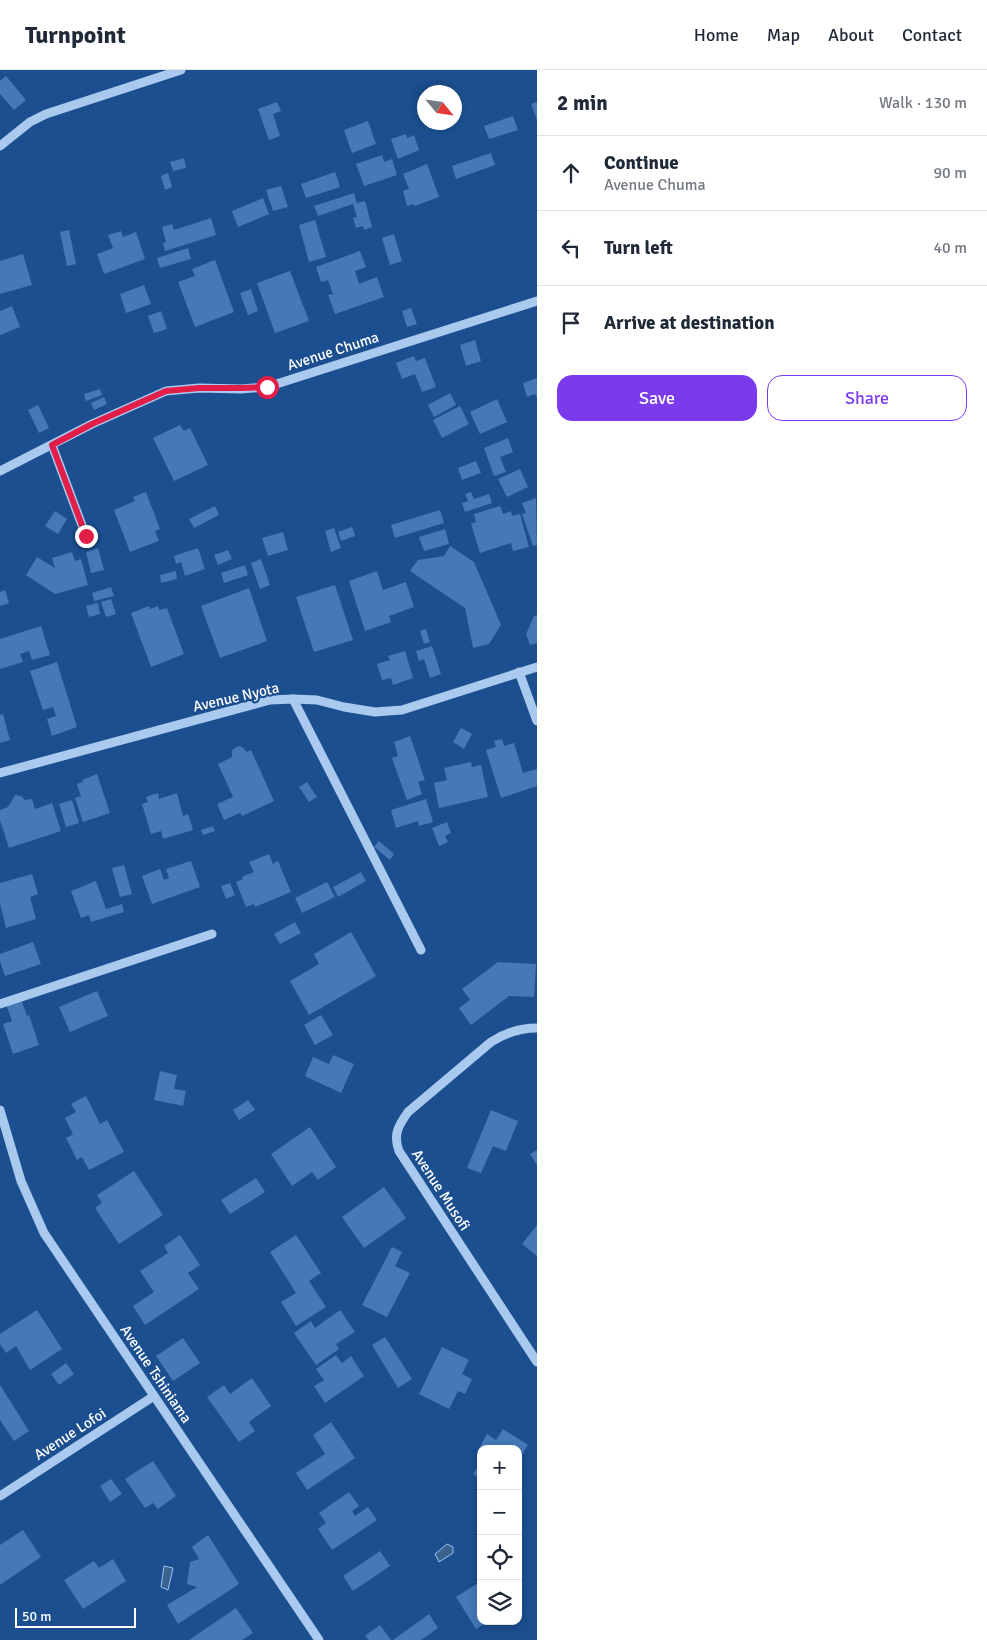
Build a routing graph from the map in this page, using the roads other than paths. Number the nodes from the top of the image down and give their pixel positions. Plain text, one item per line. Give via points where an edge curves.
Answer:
1 (181, 70) edge
2 (0, 146) edge
3 (537, 302) edge
4 (52, 445) junction
5 (0, 471) edge
6 (86, 536) dead end
7 (537, 667) edge
8 (519, 672) junction
9 (293, 699) junction
10 (537, 721) edge
11 (0, 773) edge
12 (212, 934) dead end
13 (422, 950) dead end
14 (0, 1004) edge
15 (537, 1028) edge
16 (0, 1110) edge
17 (537, 1362) edge
18 (154, 1396) junction
19 (0, 1496) edge
20 (319, 1640) edge

1 - 2 street via 46,114 30,122
3 - 4 street, Avenue Chuma via 267,387 166,391
4 - 5 street, Avenue Chuma
4 - 6 street
7 - 8 street, Avenue Nyota
8 - 9 street, Avenue Nyota via 402,710 375,712 317,700
8 - 10 street
9 - 11 street, Avenue Nyota via 270,700
9 - 13 street
12 - 14 street
15 - 17 street, Avenue Musofi via 502,1035 491,1042 408,1112 395,1136 399,1152
16 - 18 street, Avenue Tshiniama via 21,1181 44,1233
18 - 19 street, Avenue Lofoi
18 - 20 street, Avenue Tshiniama

